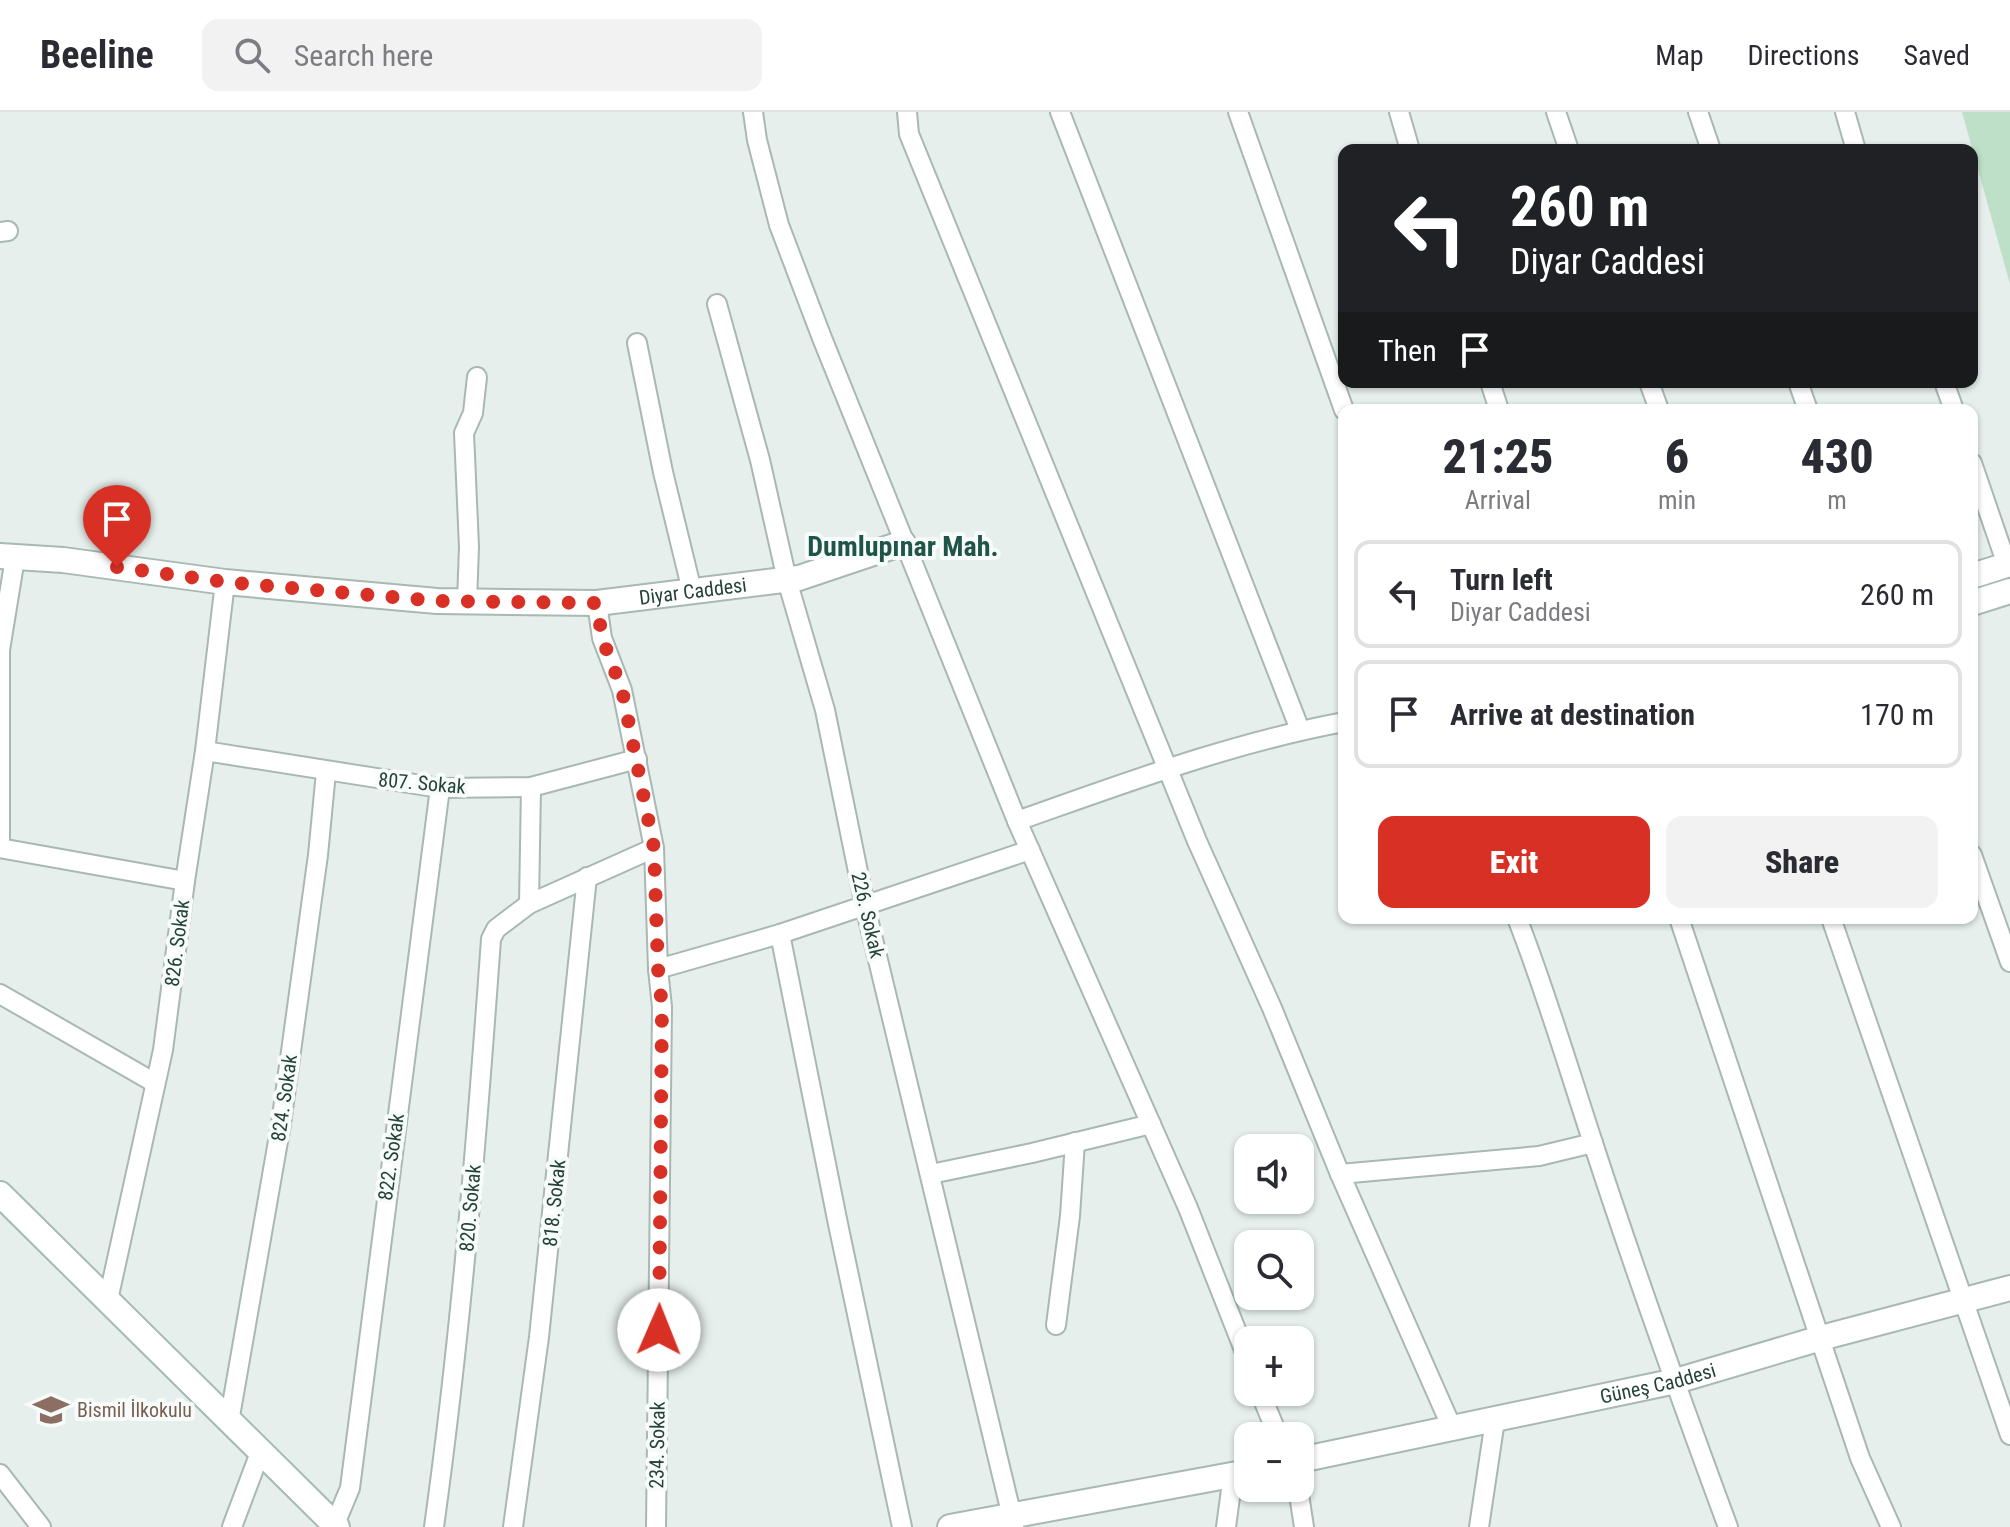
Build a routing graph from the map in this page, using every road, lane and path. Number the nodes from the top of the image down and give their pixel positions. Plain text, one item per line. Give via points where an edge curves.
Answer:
1 (753, 112) edge
2 (907, 112) edge
3 (1060, 112) edge
4 (1238, 112) edge
5 (1399, 112) edge
6 (1556, 112) edge
7 (1698, 112) edge
8 (1845, 112) edge
9 (1408, 144) edge
10 (1567, 144) edge
11 (1709, 144) edge
12 (1854, 144) edge
13 (717, 304) dead end
14 (637, 343) dead end
15 (477, 377) dead end
16 (1342, 404) edge
17 (1978, 480) edge
18 (903, 543) junction
19 (8, 557) edge
20 (2008, 564) edge
21 (1978, 574) edge
22 (787, 580) junction
23 (225, 582) junction
24 (692, 591) junction
25 (2010, 591) edge
26 (467, 601) junction
27 (1978, 601) edge
28 (597, 603) junction
29 (1338, 723) edge
30 (1300, 730) junction
31 (205, 751) junction
32 (637, 759) junction
33 (1167, 767) junction
34 (0, 771) edge
35 (326, 772) junction
36 (531, 787) junction
37 (440, 788) junction
38 (1017, 821) junction
39 (0, 841) edge
40 (0, 848) edge
41 (654, 848) junction
42 (1030, 850) junction
43 (1978, 872) edge
44 (587, 877) junction
45 (185, 881) junction
46 (529, 904) junction
47 (865, 906) junction
48 (1519, 924) edge
49 (1681, 924) edge
50 (1833, 924) edge
51 (780, 934) junction
52 (2010, 962) edge
53 (658, 969) junction
54 (0, 994) edge
55 (155, 1083) junction
56 (1151, 1124) junction
57 (1075, 1142) junction
58 (1593, 1143) junction
59 (931, 1174) junction
60 (1340, 1174) junction
61 (0, 1194) edge
62 (2010, 1288) edge
63 (108, 1300) junction
64 (1962, 1301) junction
65 (1056, 1325) dead end
66 (1235, 1326) edge
67 (1821, 1338) junction
68 (1676, 1381) junction
69 (1495, 1420) junction
70 (229, 1422) junction
71 (1452, 1428) junction
72 (2010, 1435) edge
73 (261, 1450) junction
74 (1314, 1457) edge
75 (0, 1474) edge
76 (1234, 1475) edge
77 (1234, 1498) edge
78 (1300, 1502) edge
79 (1013, 1522) edge
80 (336, 1526) edge
81 (41, 1527) edge
82 (232, 1527) edge
83 (434, 1527) edge
84 (513, 1527) edge
85 (656, 1527) edge
86 (902, 1527) edge
87 (950, 1527) edge
88 (1226, 1527) edge
89 (1304, 1527) edge
90 (1479, 1527) edge
91 (1728, 1527) edge
92 (1891, 1527) edge

1 - 18 street via 779,225
2 - 33 street via 909,134
3 - 30 street
4 - 16 street
5 - 9 street
6 - 10 street
7 - 11 street
8 - 12 street
13 - 22 street, 226. Sokak
14 - 24 street
15 - 26 street via 473,413 464,433
17 - 20 street
18 - 22 street, Diyar Caddesi
18 - 38 street
19 - 23 street, Diyar Caddesi
19 - 34 street via 0,650
20 - 21 street
22 - 24 street, Diyar Caddesi
22 - 47 street, 226. Sokak via 825,710
23 - 26 street, Diyar Caddesi
23 - 31 street, 826. Sokak
24 - 28 street, Diyar Caddesi
25 - 27 street
26 - 28 street, Diyar Caddesi
28 - 32 street, 234. Sokak
29 - 30 street
30 - 33 street
31 - 35 street, 807. Sokak
31 - 45 street, 826. Sokak
32 - 36 street, 807. Sokak
32 - 41 street, 234. Sokak
33 - 38 street
33 - 60 street
34 - 39 street
35 - 37 street, 807. Sokak
35 - 70 street, 824. Sokak via 281,1124
36 - 37 street, 807. Sokak
36 - 46 street
37 - 80 street, 822. Sokak via 350,1488
38 - 42 street
40 - 45 street
41 - 44 street, 820. Sokak
41 - 53 street, 234. Sokak
42 - 47 street
42 - 56 street
43 - 52 street
44 - 46 street, 820. Sokak
44 - 84 street, 818. Sokak via 541,1321
45 - 55 street, 826. Sokak
46 - 83 street, 820. Sokak via 491,939 467,1241
47 - 51 street
47 - 59 street, 226. Sokak
48 - 58 street
49 - 67 street
50 - 64 street
51 - 53 street
51 - 86 street
53 - 85 street, 234. Sokak via 662,1007
54 - 55 street
55 - 63 street, 826. Sokak
56 - 57 street
56 - 66 street
57 - 59 street
57 - 65 street
58 - 60 street via 1539,1156
58 - 68 street
59 - 79 street, 226. Sokak
60 - 71 street
61 - 63 street
62 - 64 street, Güneş Caddesi
63 - 70 street
64 - 67 street, Güneş Caddesi
64 - 72 street
67 - 68 street, Güneş Caddesi
67 - 92 street via 1860,1458
68 - 69 street, Güneş Caddesi
68 - 91 street
69 - 71 street, Güneş Caddesi
69 - 90 street
70 - 73 street
71 - 74 street, Güneş Caddesi
73 - 80 street
73 - 82 street
75 - 81 street
76 - 79 street
77 - 88 street
78 - 89 street
79 - 87 street

